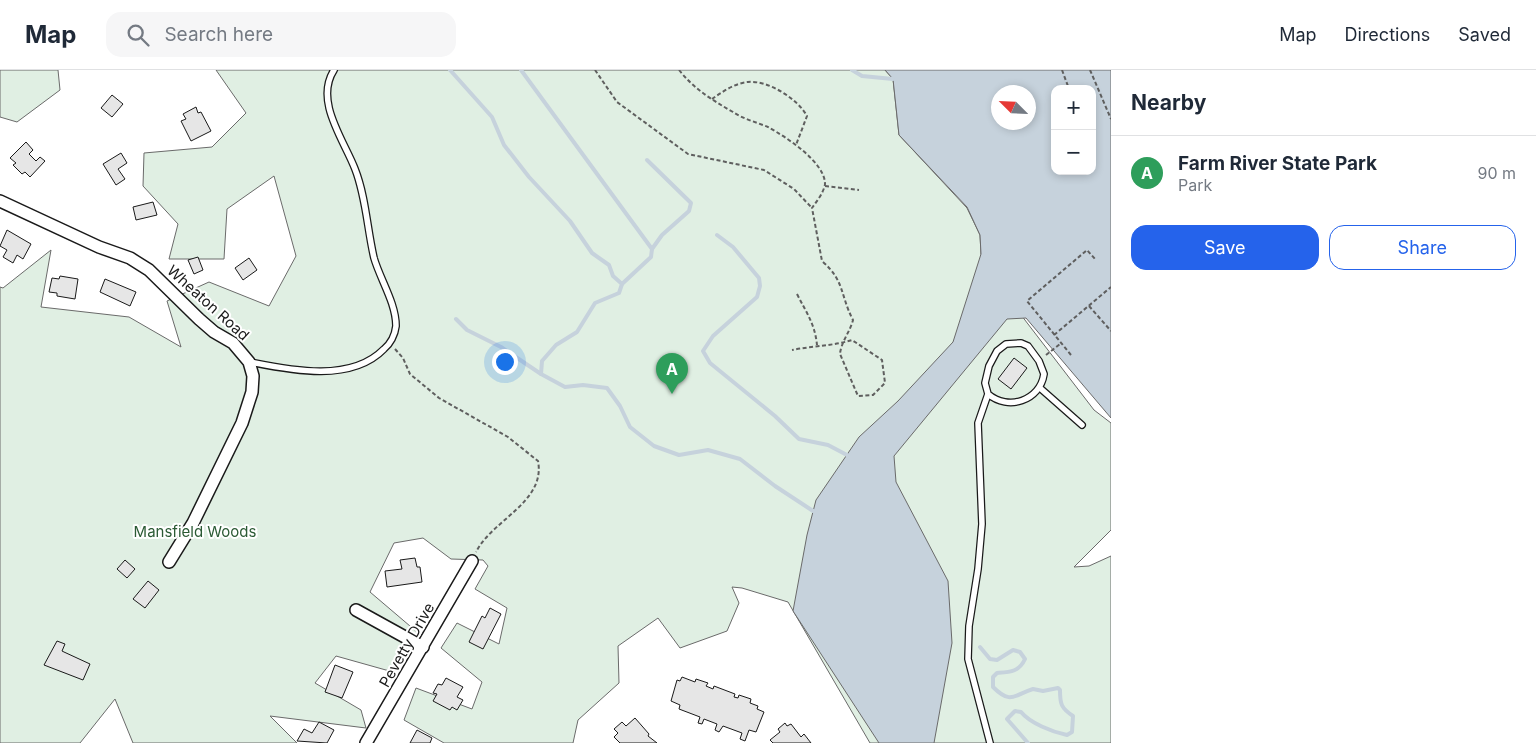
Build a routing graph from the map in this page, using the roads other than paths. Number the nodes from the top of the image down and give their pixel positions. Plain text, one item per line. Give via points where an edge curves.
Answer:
1 (334, 70) edge
2 (0, 201) edge
3 (248, 362) junction
4 (1040, 388) junction
5 (988, 394) junction
6 (1082, 426) dead end
7 (472, 560) road end
8 (169, 562) dead end
9 (356, 610) dead end
10 (423, 647) junction
11 (366, 743) edge
12 (990, 743) edge

1 - 3 lane via 328,83 328,105 362,188 372,250 395,320 395,330 390,342 376,357 342,368 300,370
2 - 3 street, Wheaton Road via 99,248 130,258 149,270 204,323 233,343
3 - 8 street, Wheaton Road via 253,376 252,392 242,423 193,523
4 - 5 lane via 1031,398 1018,402 994,399
4 - 5 lane via 1044,374 1033,351 1021,343 1011,342 997,351 989,366 985,383
4 - 6 lane
5 - 12 lane via 978,423 982,524 968,659
7 - 10 street, Pevetty Drive
9 - 10 street
10 - 11 street, Pevetty Drive

